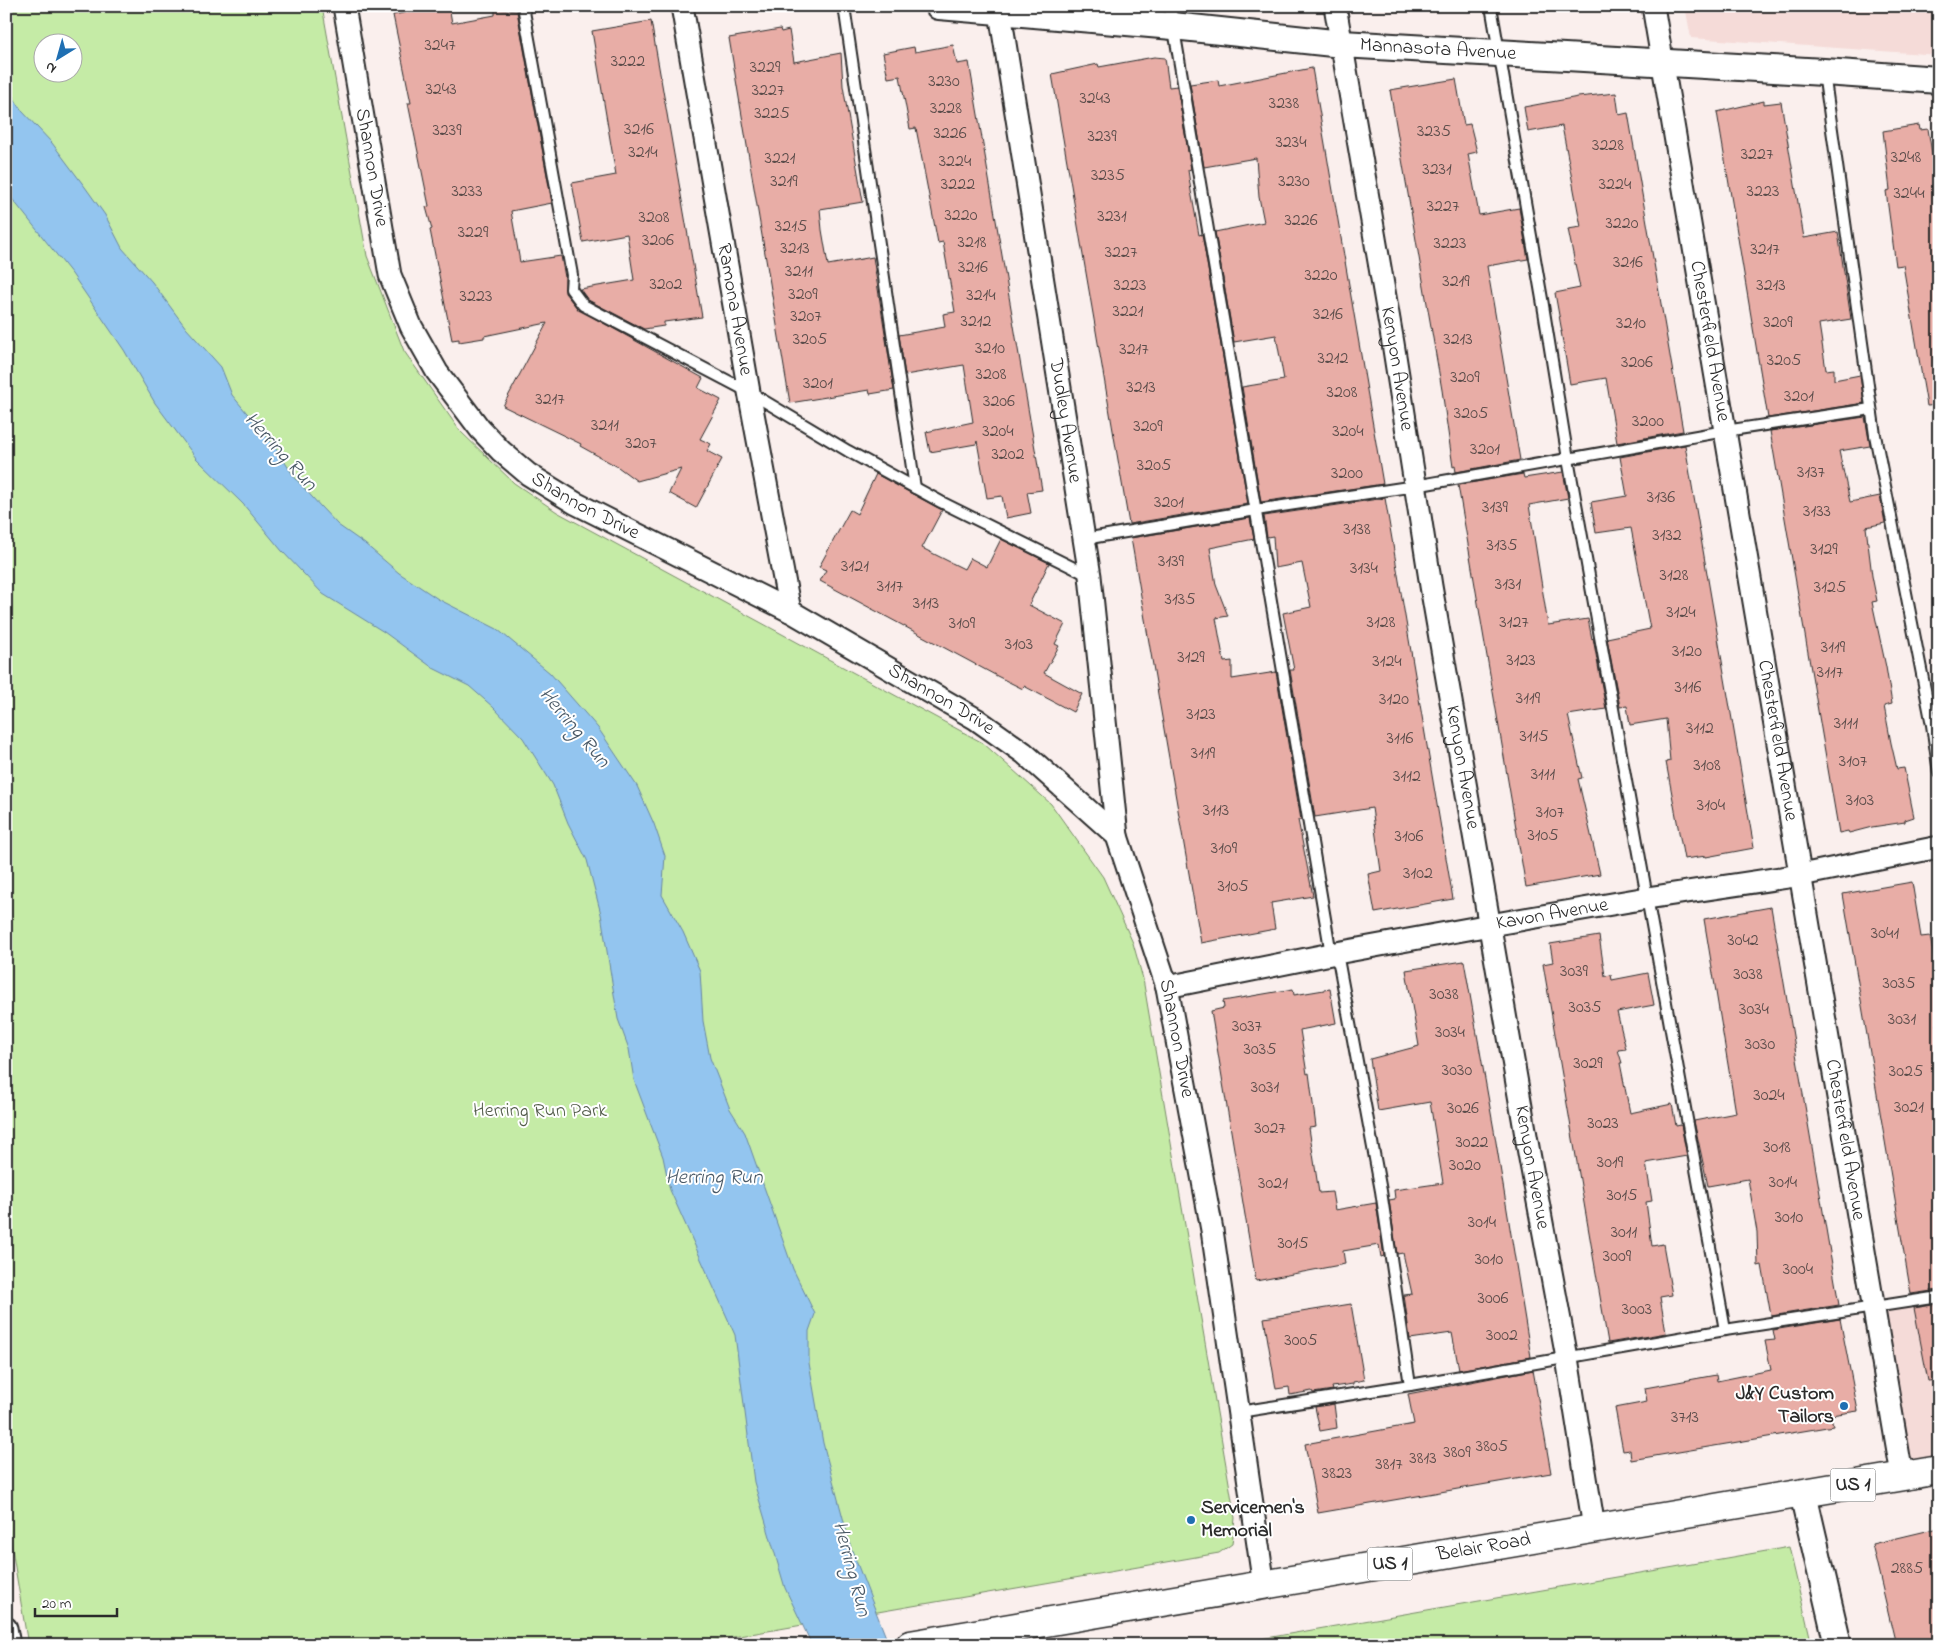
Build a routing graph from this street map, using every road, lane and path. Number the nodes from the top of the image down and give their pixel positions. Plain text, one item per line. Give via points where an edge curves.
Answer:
1 (344, 6) edge
2 (523, 6) edge
3 (682, 6) edge
4 (844, 6) edge
5 (940, 6) edge
6 (1335, 6) edge
7 (1491, 6) edge
8 (1653, 6) edge
9 (1000, 9) edge
10 (1172, 16) edge
11 (1342, 44) junction
12 (1499, 54) junction
13 (1663, 62) junction
14 (1824, 72) junction
15 (1939, 80) edge
16 (749, 392) junction
17 (1871, 409) junction
18 (1725, 431) junction
19 (1568, 459) junction
20 (1416, 486) junction
21 (915, 488) junction
22 (1256, 510) junction
23 (1084, 539) junction
24 (1090, 576) junction
25 (790, 611) junction
26 (1939, 772) edge
27 (1117, 836) junction
28 (1939, 847) edge
29 (1801, 875) junction
30 (1647, 898) junction
31 (1490, 925) junction
32 (1331, 954) junction
33 (1167, 987) junction
34 (1939, 1296) edge
35 (1874, 1307) junction
36 (1725, 1330) junction
37 (1567, 1358) junction
38 (1410, 1386) junction
39 (1239, 1412) junction
40 (1939, 1470) edge
41 (1902, 1475) junction
42 (1803, 1494) junction
43 (1594, 1528) junction
44 (1264, 1586) junction
45 (6, 1628) edge
46 (9, 1645) edge
47 (910, 1645) edge
48 (1838, 1645) edge

1 - 25 street, Shannon Drive via 390,275 411,326 448,388 480,429 528,474 575,503
2 - 16 lane via 572,289 584,305
3 - 16 street, Ramona Avenue
4 - 21 lane
5 - 9 street, Mannasota Avenue
6 - 11 street, Kenyon Avenue
7 - 12 lane
8 - 13 street, Chesterfield Avenue
9 - 10 street, Mannasota Avenue
9 - 23 street, Dudley Avenue
10 - 11 street, Mannasota Avenue
10 - 22 lane
11 - 12 street, Mannasota Avenue
11 - 20 street, Kenyon Avenue
12 - 13 street, Mannasota Avenue
12 - 19 lane
13 - 14 street, Mannasota Avenue
13 - 18 street, Chesterfield Avenue
14 - 15 street, Mannasota Avenue
14 - 17 lane
16 - 21 lane
16 - 25 street, Ramona Avenue
17 - 18 lane
17 - 26 lane
18 - 19 lane
18 - 29 street, Chesterfield Avenue
19 - 20 lane
19 - 30 lane
20 - 22 lane
20 - 31 street, Kenyon Avenue
21 - 24 lane
22 - 23 lane
22 - 32 lane
23 - 24 street, Dudley Avenue
24 - 27 street, Dudley Avenue
25 - 27 street, Shannon Drive via 976,719 1024,753
27 - 33 street, Shannon Drive
28 - 29 street, Kavon Avenue
29 - 30 street, Kavon Avenue
29 - 35 street, Chesterfield Avenue
30 - 31 street, Kavon Avenue
30 - 36 lane
31 - 32 street, Kavon Avenue
31 - 37 street, Kenyon Avenue
32 - 33 street, Kavon Avenue
32 - 38 lane via 1339,964 1381,1191
33 - 39 street, Shannon Drive via 1212,1230
34 - 35 lane
35 - 36 lane
35 - 41 street, Chesterfield Avenue
36 - 37 lane
37 - 38 lane
37 - 43 street, Kenyon Avenue
38 - 39 lane
39 - 44 street, Shannon Drive
40 - 41 main road, Belair Road / US 1
41 - 42 main road, Belair Road / US 1
42 - 43 main road, Belair Road / US 1
42 - 48 street
43 - 44 main road, Belair Road / US 1
44 - 47 main road, Belair Road / US 1
45 - 46 street

